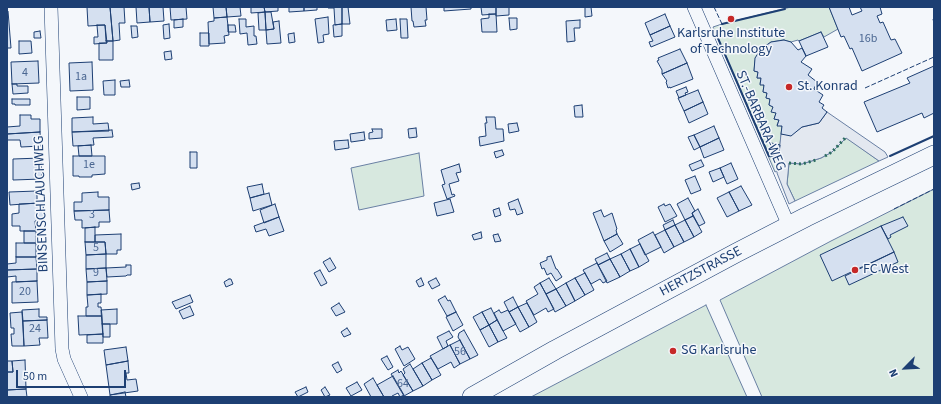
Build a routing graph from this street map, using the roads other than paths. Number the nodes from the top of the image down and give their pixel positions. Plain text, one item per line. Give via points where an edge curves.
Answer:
1 (51, 7) edge
2 (694, 7) edge
3 (934, 155) edge
4 (789, 226) junction
5 (81, 397) edge
6 (472, 397) edge

1 - 5 street, BINSENSCHLAUCHWEG via 62,349
2 - 4 street, ST.-BARBARA-WEG
3 - 4 main road, HERTZSTRASSE
4 - 6 main road, HERTZSTRASSE

